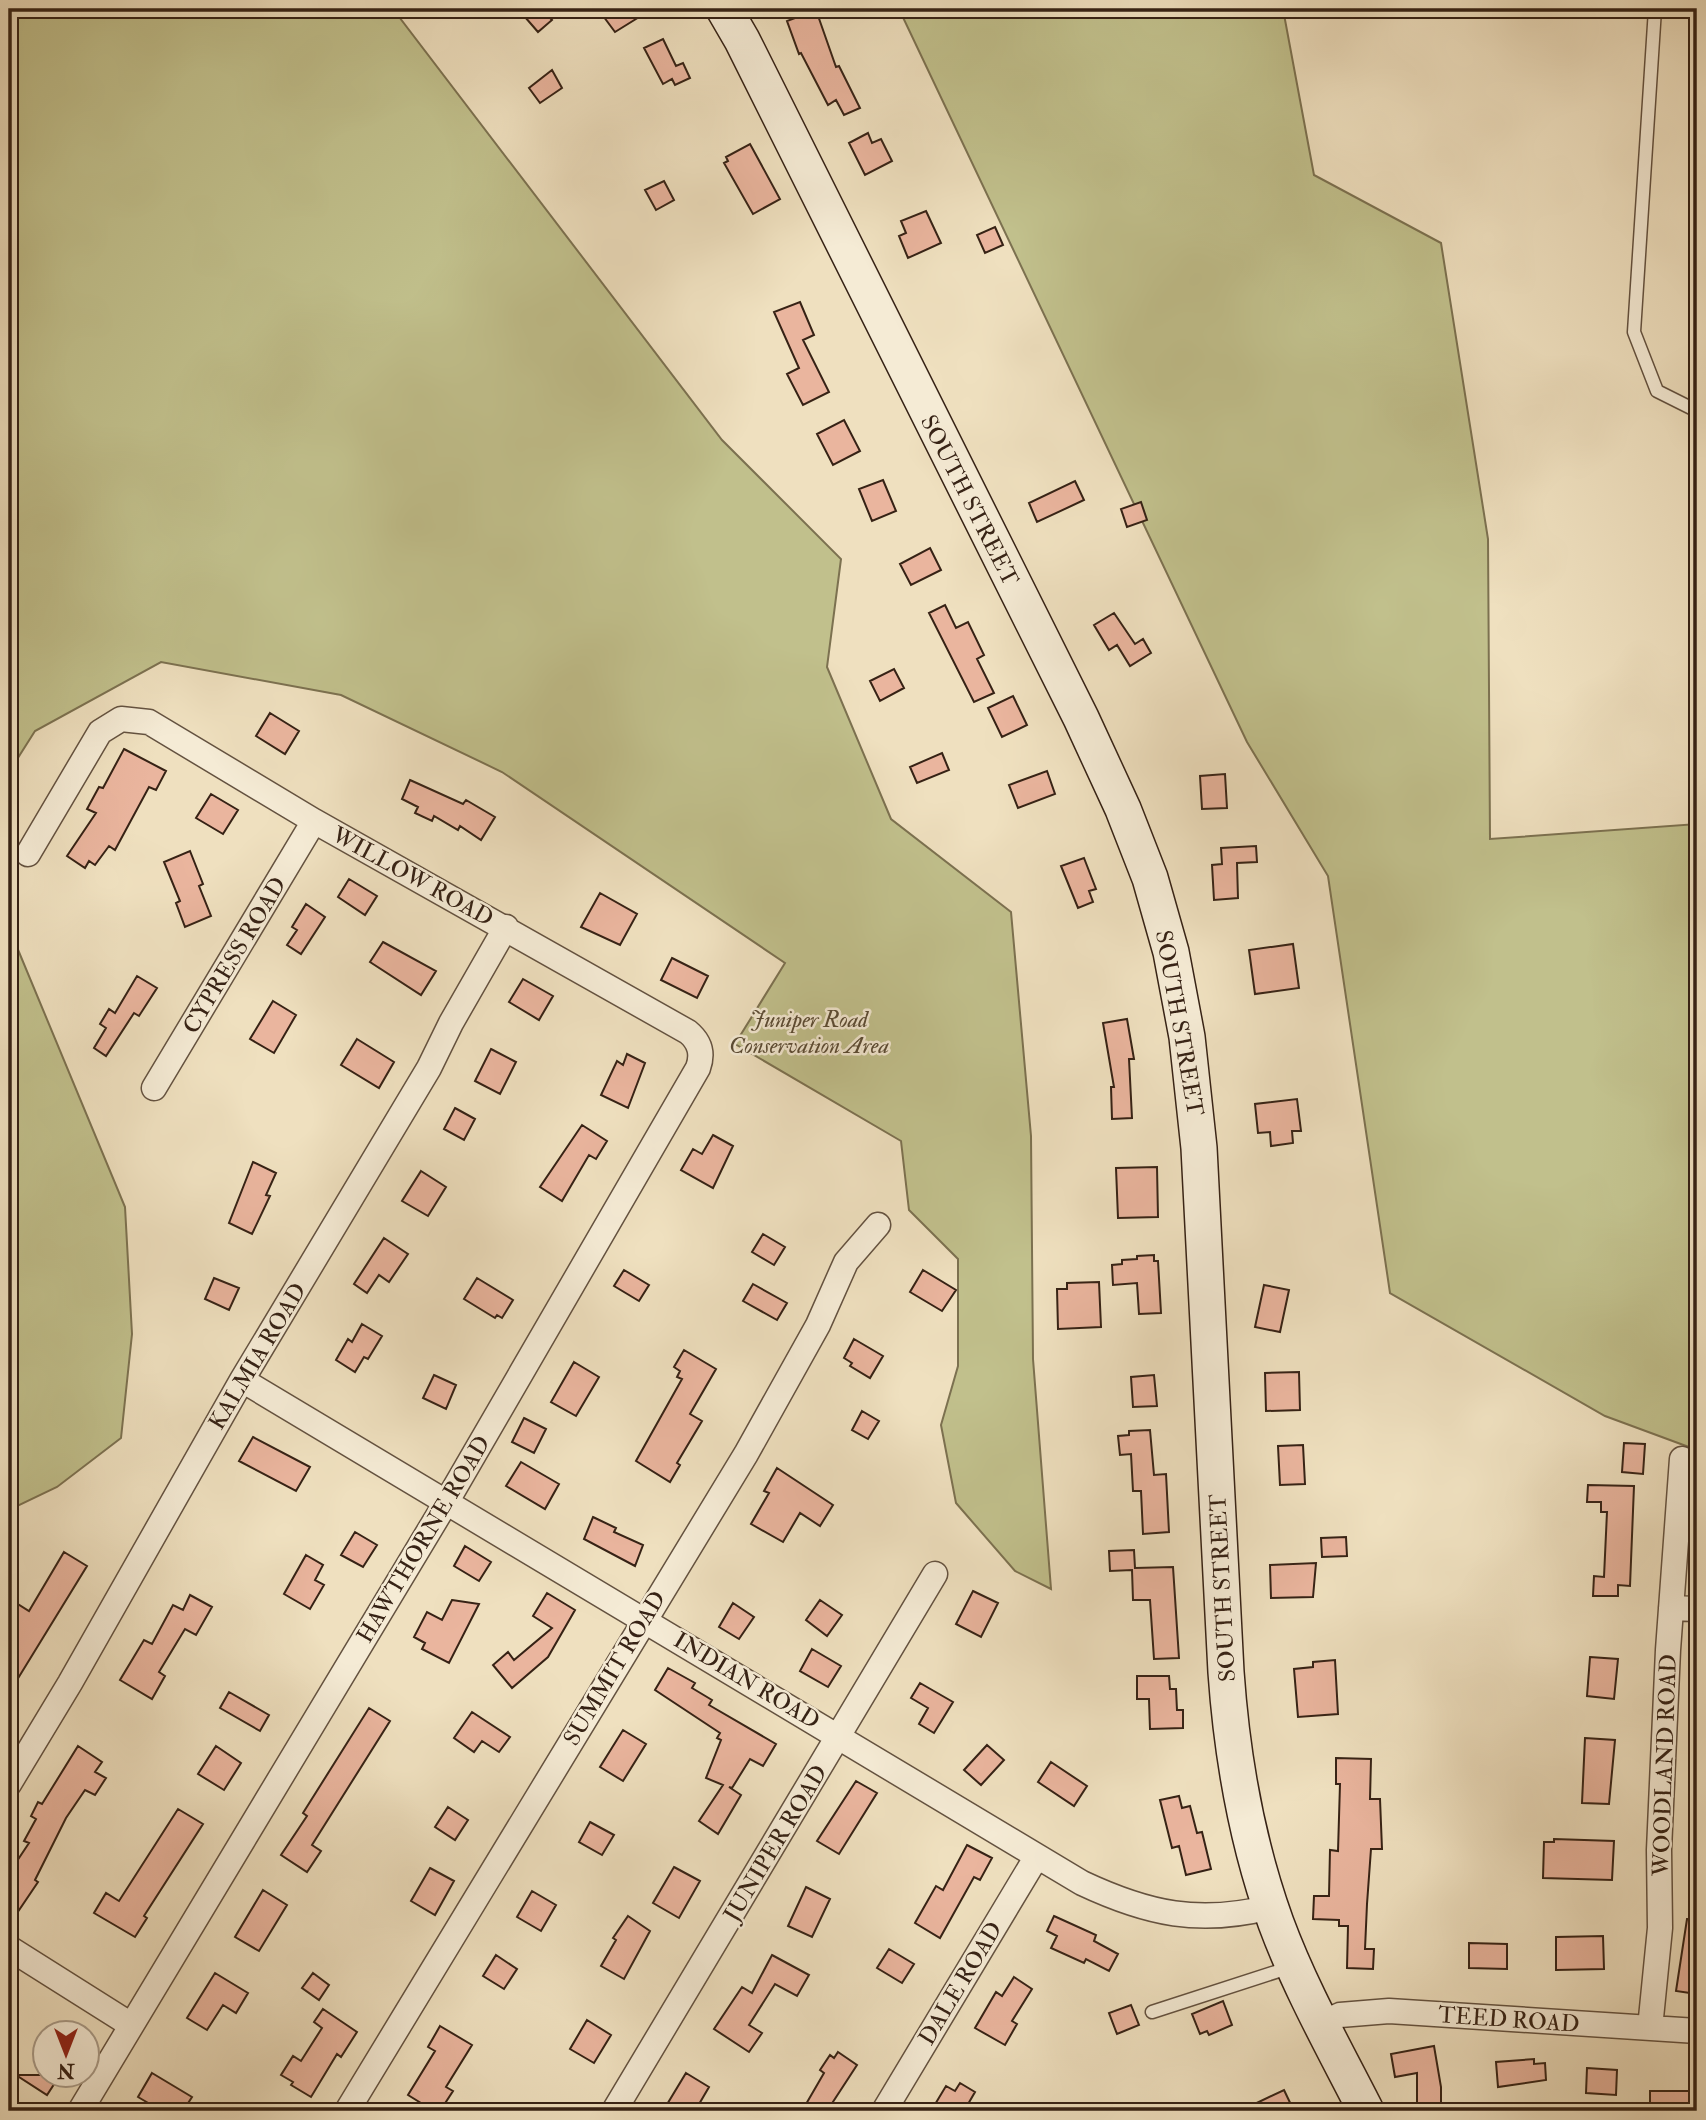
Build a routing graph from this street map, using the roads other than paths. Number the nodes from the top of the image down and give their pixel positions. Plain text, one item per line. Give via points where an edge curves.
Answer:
1 (724, 9) edge
2 (1656, 9) edge
3 (1697, 411) edge
4 (314, 821) junction
5 (28, 854) dead end
6 (506, 928) junction
7 (700, 1047) joint
8 (154, 1088) dead end
9 (878, 1225) dead end
10 (242, 1380) junction
11 (1682, 1459) dead end
12 (447, 1501) junction
13 (935, 1574) dead end
14 (1671, 1608) junction
15 (1697, 1609) edge
16 (644, 1619) junction
17 (840, 1736) junction
18 (9, 1784) edge
19 (1037, 1856) junction
20 (1271, 1907) junction
21 (9, 1948) edge
22 (1294, 1966) junction
23 (1153, 2012) dead end
24 (1322, 2023) junction
25 (131, 2025) junction
26 (1650, 2028) junction
27 (1697, 2031) edge
28 (80, 2111) edge
29 (347, 2111) edge
30 (614, 2111) edge
31 (884, 2111) edge
32 (1366, 2111) edge

1 - 20 main road, SOUTH STREET via 1085,728 1137,843 1165,929 1196,1107 1230,1720 1250,1832
2 - 3 lane via 1634,332 1657,391
4 - 5 street, WILLOW ROAD via 157,725 121,719 100,732
4 - 6 street, WILLOW ROAD
4 - 8 street, CYPRESS ROAD
6 - 7 street, WILLOW ROAD via 688,1032
6 - 10 street, KALMIA ROAD via 410,1101
7 - 12 street, HAWTHORNE ROAD via 698,1068
9 - 16 street, SUMMIT ROAD via 846,1262 818,1325 746,1454
10 - 12 street, INDIAN ROAD
10 - 18 street, KALMIA ROAD
11 - 14 street, WOODLAND ROAD
12 - 16 street, INDIAN ROAD
12 - 25 street, HAWTHORNE ROAD
13 - 17 street, JUNIPER ROAD
14 - 15 street
14 - 26 street, WOODLAND ROAD via 1659,1850 1660,1928
16 - 17 street, INDIAN ROAD
16 - 29 street, SUMMIT ROAD
17 - 19 street, INDIAN ROAD
17 - 30 street, JUNIPER ROAD
19 - 20 street, INDIAN ROAD via 1091,1886 1151,1909 1207,1917
19 - 31 street, DALE ROAD
20 - 22 main road, SOUTH STREET
21 - 25 street
22 - 23 lane
22 - 24 main road, SOUTH STREET
24 - 26 street, TEED ROAD via 1340,2015 1389,2011
24 - 32 main road, SOUTH STREET
25 - 28 street, HAWTHORNE ROAD
26 - 27 street, TEED ROAD

